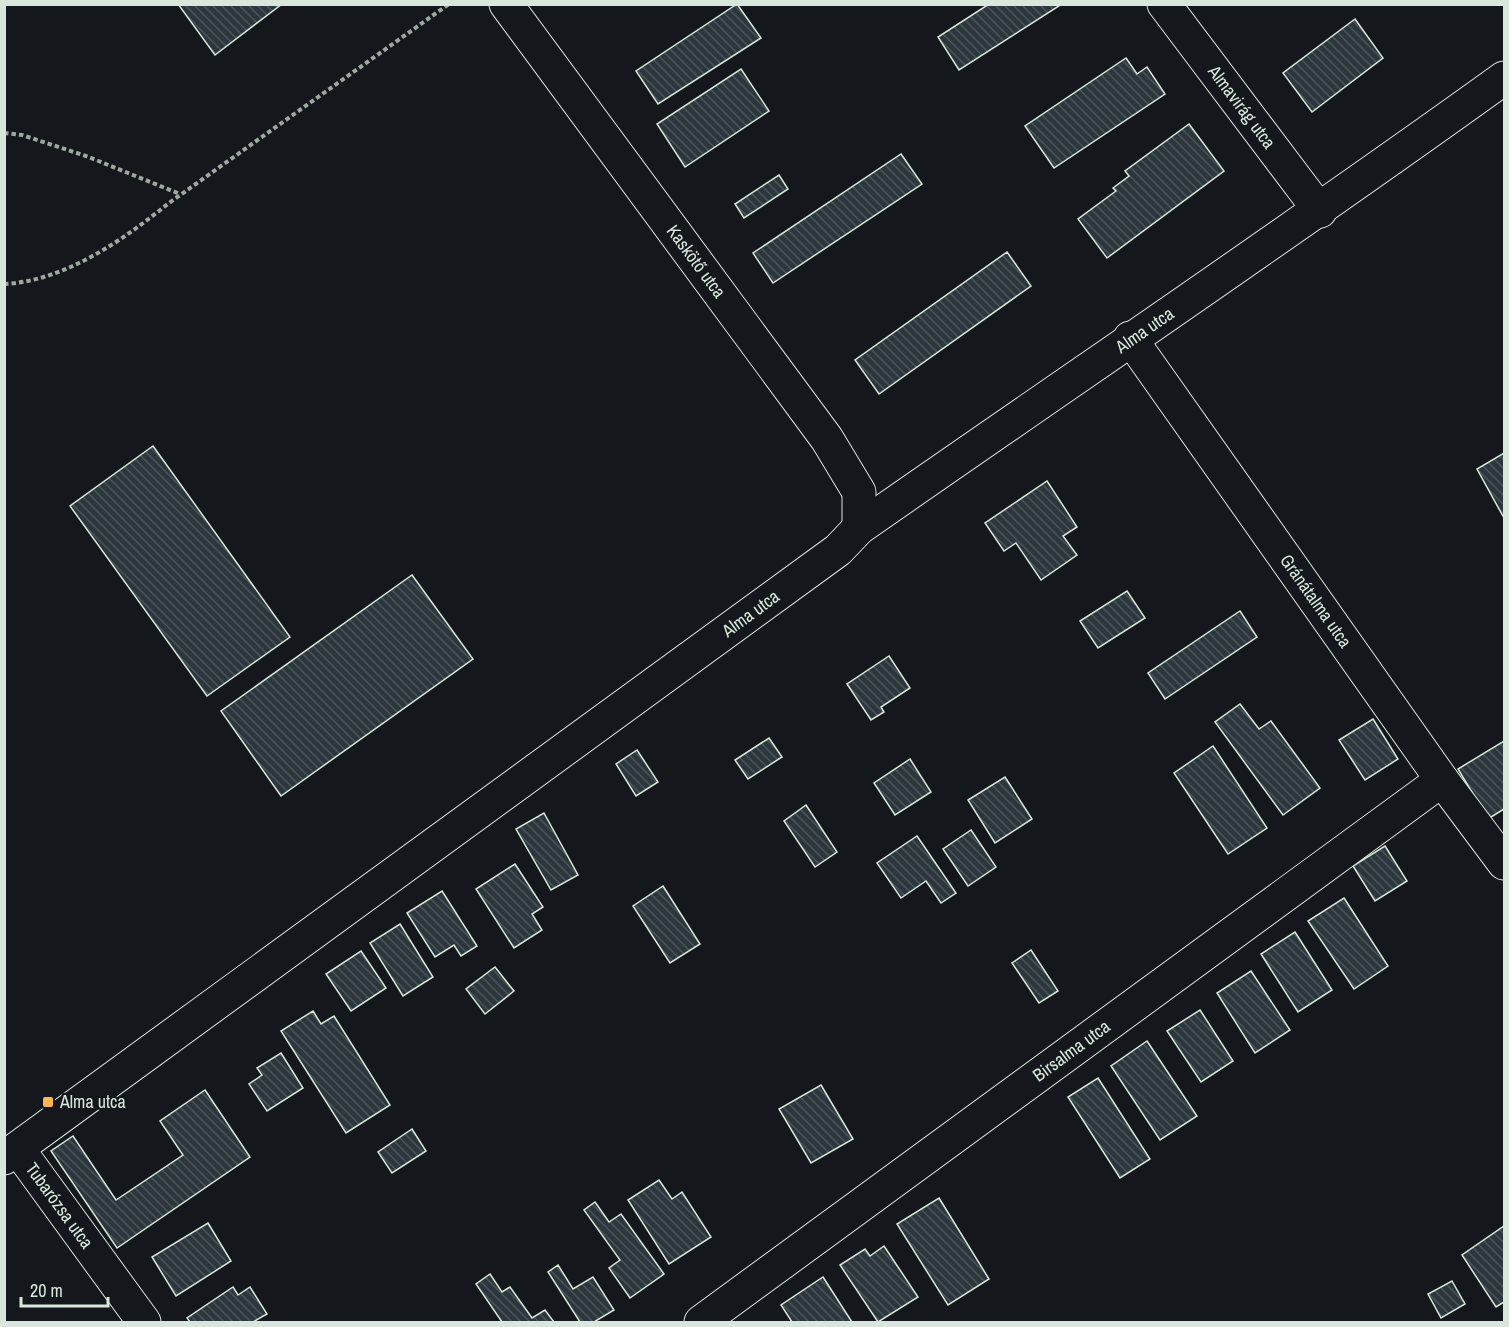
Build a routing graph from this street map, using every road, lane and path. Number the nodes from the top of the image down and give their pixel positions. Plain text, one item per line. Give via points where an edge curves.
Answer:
1 (449, 4) edge
2 (506, 4) edge
3 (1164, 4) edge
4 (1504, 78) edge
5 (4, 133) edge
6 (180, 194) junction
7 (1320, 211) junction
8 (4, 284) edge
9 (1130, 339) junction
10 (859, 528) junction
11 (1442, 780) junction
12 (1504, 863) edge
13 (11, 1154) edge
14 (144, 1323) edge
15 (701, 1323) edge

1 - 6 path
2 - 10 street, Kaskötő utca via 827,439 859,492
3 - 7 street, Almavirág utca
4 - 7 street, Alma utca
5 - 6 path via 86,156
6 - 8 path via 140,226 84,261 28,283
7 - 9 street, Alma utca
9 - 10 street, Alma utca
9 - 11 street, Gránátalma utca
10 - 13 street, Alma utca via 838,550
11 - 12 street, Gránátalma utca
11 - 15 street, Birsalma utca
13 - 14 street, Tubarózsa utca

